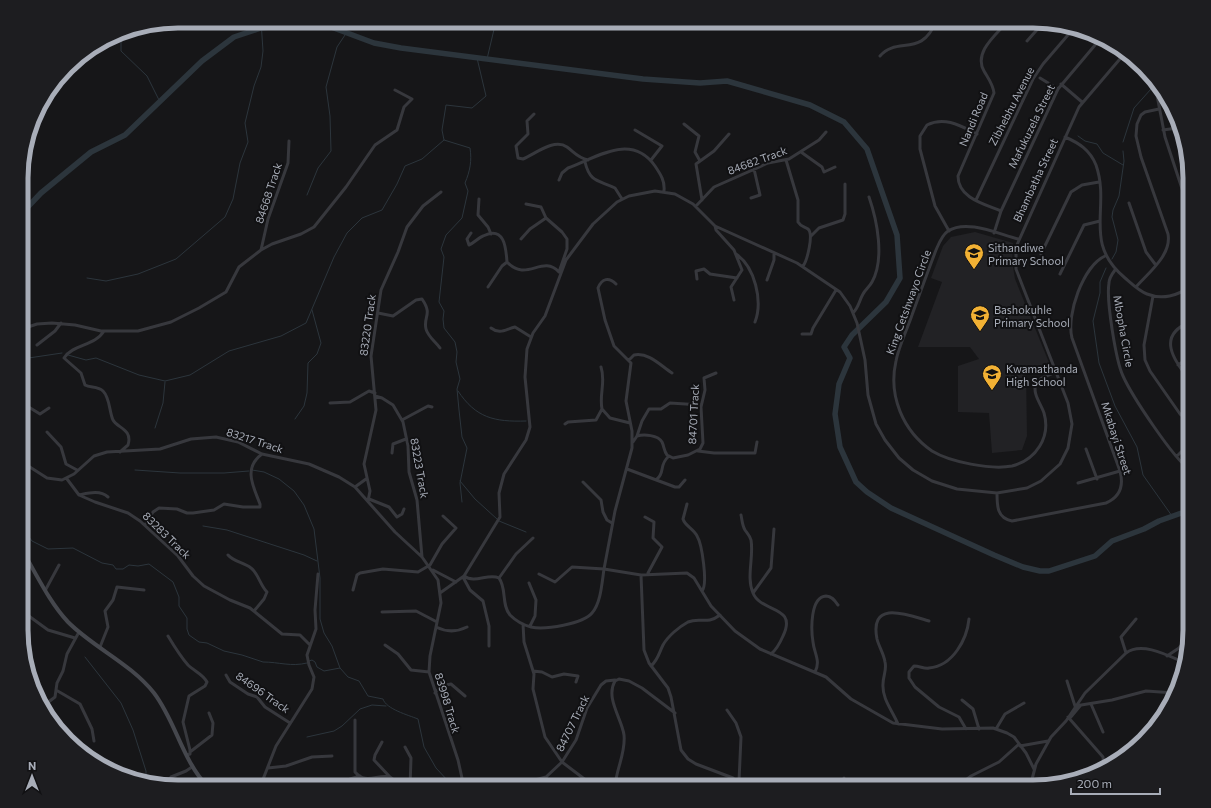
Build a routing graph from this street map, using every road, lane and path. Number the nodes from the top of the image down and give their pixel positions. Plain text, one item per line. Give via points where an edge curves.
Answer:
1 (933, 28) edge
2 (1002, 28) edge
3 (1039, 28) edge
4 (1070, 33) edge
5 (1027, 41) dead end
6 (1097, 43) edge
7 (880, 56) dead end
8 (1121, 57) edge
9 (1040, 78) dead end
10 (1061, 84) junction
11 (1058, 89) junction
12 (395, 90) dead end
13 (1156, 93) edge
14 (1082, 102) junction
15 (1159, 109) junction
16 (534, 114) dead end
17 (684, 124) dead end
18 (1174, 128) edge
19 (636, 130) dead end
20 (1163, 130) junction
21 (826, 132) dead end
22 (729, 134) dead end
23 (977, 134) junction
24 (1065, 136) junction
25 (289, 141) dead end
26 (801, 152) junction
27 (651, 160) junction
28 (786, 160) junction
29 (586, 161) junction
30 (700, 161) junction
31 (835, 167) dead end
32 (754, 169) junction
33 (559, 180) dead end
34 (1099, 182) junction
35 (845, 184) dead end
36 (664, 191) junction
37 (1183, 191) edge
38 (441, 192) dead end
39 (869, 197) dead end
40 (752, 198) dead end
41 (479, 199) dead end
42 (622, 199) junction
43 (702, 200) junction
44 (976, 200) junction
45 (1129, 203) dead end
46 (526, 204) dead end
47 (696, 206) junction
48 (1000, 211) junction
49 (546, 218) junction
50 (1100, 220) junction
51 (715, 226) junction
52 (949, 231) junction
53 (471, 233) dead end
54 (994, 233) junction
55 (490, 234) junction
56 (734, 235) junction
57 (811, 236) junction
58 (521, 239) dead end
59 (724, 239) junction
60 (1018, 239) junction
61 (261, 250) junction
62 (774, 253) junction
63 (736, 254) junction
64 (1041, 254) dead end
65 (1105, 256) junction
66 (507, 262) junction
67 (1155, 264) junction
68 (803, 266) junction
69 (1115, 270) junction
70 (559, 272) junction
71 (1060, 274) dead end
72 (737, 278) junction
73 (697, 279) dead end
74 (559, 280) junction
75 (767, 280) dead end
76 (616, 284) dead end
77 (488, 287) dead end
78 (1136, 287) junction
79 (836, 290) junction
80 (1183, 290) edge
81 (1153, 296) junction
82 (734, 300) dead end
83 (852, 311) junction
84 (378, 313) junction
85 (755, 322) dead end
86 (61, 323) junction
87 (1183, 326) edge
88 (28, 327) edge
89 (491, 328) dead end
90 (104, 332) junction
91 (802, 334) dead end
92 (531, 337) junction
93 (37, 344) dead end
94 (440, 348) dead end
95 (629, 360) junction
96 (1183, 362) edge
97 (1178, 365) junction
98 (601, 367) dead end
99 (1056, 372) junction
100 (1183, 372) edge
101 (672, 373) dead end
102 (716, 373) dead end
103 (375, 394) junction
104 (382, 398) junction
105 (376, 401) junction
106 (330, 403) dead end
107 (701, 405) junction
108 (432, 406) dead end
109 (28, 407) edge
110 (49, 408) dead end
111 (602, 409) junction
112 (1183, 416) edge
113 (402, 420) junction
114 (630, 423) junction
115 (565, 424) dead end
116 (47, 432) dead end
117 (637, 436) junction
118 (406, 439) junction
119 (757, 442) dead end
120 (632, 444) junction
121 (1086, 449) dead end
122 (1183, 450) edge
123 (698, 451) junction
124 (120, 452) junction
125 (392, 453) dead end
126 (262, 454) junction
127 (1177, 456) junction
128 (668, 457) junction
129 (1183, 462) edge
130 (28, 466) edge
131 (627, 469) junction
132 (77, 470) junction
133 (1120, 471) junction
134 (366, 478) junction
135 (67, 479) junction
136 (657, 479) junction
137 (1097, 479) junction
138 (685, 480) dead end
139 (583, 482) dead end
140 (1078, 483) dead end
141 (355, 487) junction
142 (996, 493) junction
143 (80, 495) junction
144 (108, 497) dead end
145 (369, 500) junction
146 (687, 504) dead end
147 (404, 509) dead end
148 (740, 515) dead end
149 (444, 516) dead end
150 (645, 517) dead end
151 (612, 523) junction
152 (145, 525) junction
153 (774, 529) dead end
154 (533, 538) dead end
155 (228, 555) dead end
156 (422, 557) junction
157 (28, 560) edge
158 (59, 565) dead end
159 (430, 566) junction
160 (432, 569) junction
161 (604, 569) junction
162 (648, 573) junction
163 (318, 574) dead end
164 (540, 574) dead end
165 (641, 575) junction
166 (464, 577) junction
167 (499, 578) junction
168 (456, 582) junction
169 (529, 583) dead end
170 (46, 589) junction
171 (144, 590) dead end
172 (353, 590) dead end
173 (702, 591) junction
174 (440, 593) junction
175 (753, 593) junction
176 (838, 605) dead end
177 (254, 611) junction
178 (382, 612) dead end
179 (28, 615) edge
180 (720, 615) junction
181 (969, 619) dead end
182 (1136, 619) dead end
183 (437, 622) junction
184 (929, 622) dead end
185 (523, 624) junction
186 (530, 626) junction
187 (436, 627) junction
188 (467, 627) dead end
189 (79, 632) junction
190 (168, 636) dead end
191 (75, 638) junction
192 (1183, 644) edge
193 (310, 645) junction
194 (385, 645) dead end
195 (489, 646) dead end
196 (100, 647) junction
197 (1126, 653) junction
198 (771, 654) junction
199 (1167, 656) junction
200 (1180, 661) edge
201 (651, 666) junction
202 (533, 671) junction
203 (429, 672) junction
204 (815, 672) junction
205 (226, 675) dead end
206 (615, 681) junction
207 (1067, 681) dead end
208 (576, 682) dead end
209 (56, 690) junction
210 (435, 693) junction
211 (1169, 693) edge
212 (465, 696) dead end
213 (962, 700) dead end
214 (1024, 703) dead end
215 (47, 704) edge
216 (1091, 704) junction
217 (1075, 706) junction
218 (1080, 706) junction
219 (727, 710) dead end
220 (209, 713) dead end
221 (675, 713) junction
222 (1069, 717) junction
223 (355, 720) dead end
224 (290, 723) junction
225 (898, 724) junction
226 (966, 729) junction
227 (979, 729) junction
228 (996, 729) junction
229 (1103, 732) dead end
230 (94, 741) dead end
231 (1048, 741) junction
232 (382, 742) dead end
233 (1020, 745) junction
234 (405, 747) dead end
235 (189, 754) junction
236 (332, 756) dead end
237 (562, 762) junction
238 (1103, 762) edge
239 (192, 767) junction
240 (268, 768) junction
241 (1034, 769) junction
242 (360, 776) junction
243 (390, 777) junction
244 (546, 778) joint
245 (170, 780) edge
246 (202, 780) edge
247 (263, 780) edge
248 (349, 780) edge
249 (394, 780) edge
250 (411, 780) edge
251 (463, 780) edge
252 (538, 780) edge
253 (586, 780) edge
254 (617, 780) edge
255 (736, 780) edge
256 (738, 780) edge
257 (966, 780) edge
258 (1032, 780) edge

1 - 7 street via 924,40 888,50
2 - 23 street, Nandi Road via 985,47 980,57 980,63 994,93
3 - 5 street
4 - 44 street, Zibhebhu Avenue via 1033,79
6 - 10 street, Mafukuzela Street
8 - 14 street, Bhambatha Street
9 - 11 street
10 - 11 street, Mafukuzela Street
10 - 14 street
11 - 48 street, Mafukuzela Street
12 - 61 street via 412,99 402,111 397,130 375,145 314,227
13 - 15 street
14 - 24 street, Bhambatha Street
15 - 20 street
15 - 67 street via 1143,113 1136,132 1141,157 1168,236 1166,250
16 - 29 street via 527,120 528,134 516,146 518,158 559,144
17 - 30 street via 699,136 695,152
18 - 20 street
19 - 27 street via 662,146
20 - 37 street
21 - 26 street, 84682 Track via 821,139
22 - 30 street via 714,151
23 - 44 street, Nandi Road via 959,171 958,180 964,193
23 - 52 street via 952,123 940,121 927,125 920,136 920,149 934,203
24 - 34 street via 1082,146 1091,156
24 - 60 street, Bhambatha Street
25 - 61 street, 84668 Track via 288,162 268,219
26 - 28 street, 84682 Track
26 - 31 street via 824,171
27 - 29 street via 640,153 618,149
27 - 36 street via 663,178
28 - 32 street, 84682 Track
28 - 57 street via 798,200 798,222 800,226 809,230
29 - 33 street via 565,170
29 - 42 street via 590,176 599,183 615,188
30 - 43 street via 696,166
32 - 40 street via 760,195
32 - 43 street, 84682 Track via 710,189
34 - 50 street
34 - 64 street via 1082,185 1071,192
35 - 57 street via 843,220 821,227
36 - 42 street via 643,192
36 - 47 street via 679,195
38 - 84 street, 83220 Track via 423,206 406,229 382,287
39 - 83 street via 878,230 878,260 873,280 863,294 858,308
41 - 55 street via 478,215 488,227
42 - 74 street via 584,233 566,260
43 - 47 street, 84682 Track
44 - 48 street, Nandi Road
45 - 67 street via 1146,252
46 - 49 street via 541,207
47 - 51 street
48 - 54 street, Mafukuzela Street
49 - 58 street
49 - 70 street via 567,239 567,248
50 - 65 street via 1101,244
50 - 71 street via 1084,225
51 - 56 street, Bhambatha Street
51 - 59 street
52 - 54 street via 967,227
52 - 99 street, King Cetshwayo Circle via 936,250 895,366 895,395 900,412 911,431 928,448 950,460 1005,466 1018,464 1035,453 1042,444 1046,423 1035,386 1040,379
53 - 55 street via 467,239 470,245 482,236
54 - 60 street
55 - 66 street via 500,237 506,244
56 - 59 street
56 - 62 street, Bhambatha Street
57 - 68 street via 808,258
59 - 63 street
60 - 99 street, Bhambatha Street via 1016,269
61 - 90 street via 239,267 226,292 184,316 167,324 138,331
62 - 68 street, Bhambatha Street
62 - 75 street
63 - 72 street via 742,270
63 - 85 street via 748,268 755,283
65 - 69 street
65 - 133 street, Mkabayi Street via 1096,262 1087,275 1073,305 1070,326 1072,338
66 - 70 street via 524,271 543,266 553,267
66 - 77 street
67 - 78 street
68 - 79 street, Bhambatha Street
69 - 78 street
69 - 127 street, Mbopha Circle via 1109,280 1108,292 1121,371
70 - 74 street
72 - 73 street via 710,274 704,269 696,271
72 - 82 street via 731,287
74 - 92 street via 545,316
76 - 95 street via 611,279 604,280 599,286 599,291 614,346
78 - 81 street
79 - 83 street, Bhambatha Street via 848,302
79 - 91 street via 810,335
80 - 81 street via 1173,296
81 - 112 street via 1144,345 1145,360
83 - 142 street, Bhambatha Street via 865,360 870,407 876,424 889,446 913,470 932,481 957,489
84 - 94 street via 393,316 416,300 422,299 428,310 427,331
84 - 103 street, 83220 Track via 371,356
86 - 88 street
86 - 90 street
86 - 93 street via 55,331
87 - 97 street via 1172,338 1170,348
89 - 92 street via 502,332 516,327
90 - 124 street via 100,337 68,353 64,358 80,373 85,385 100,389 105,394 113,420 128,436 128,444
92 - 166 street via 525,370 529,432 504,474 499,493 499,520
95 - 101 street via 634,355 644,355
95 - 114 street via 631,365 626,406
96 - 97 street
97 - 100 street
98 - 111 street via 604,382
99 - 142 street, Bhambatha Street via 1072,419 1071,439 1065,456 1054,471 1041,482 1027,488
102 - 107 street, 84701 Track via 704,378 705,393
103 - 104 street, 83223 Track
103 - 105 street, 83220 Track
103 - 106 street via 367,392 350,402
104 - 105 street
104 - 113 street, 83223 Track via 393,405
105 - 134 street, 83220 Track via 364,464
107 - 117 street via 670,404 660,409 649,409
107 - 123 street, 84701 Track via 703,443
108 - 113 street
109 - 110 street via 40,414
111 - 114 street via 610,418
111 - 115 street via 596,420
113 - 118 street, 83223 Track
114 - 120 street
116 - 132 street via 61,447 66,464
117 - 120 street
117 - 128 street via 659,439
118 - 125 street via 393,444
118 - 156 street, 83223 Track via 409,472 417,500
119 - 123 street via 755,453
120 - 131 street
121 - 137 street
122 - 127 street
123 - 128 street, 84701 Track via 677,458
124 - 126 street, 83217 Track via 160,449 186,440 210,437 238,442
124 - 132 street, 83217 Track via 94,456
126 - 141 street, 83217 Track via 309,464
126 - 152 street via 254,462 250,476 260,507 224,504 211,511 189,514 168,507 159,508 153,512
127 - 129 street, Mbopha Circle
128 - 136 street via 662,463 661,475
130 - 135 street via 52,480
131 - 136 street
131 - 151 street
132 - 135 street, 83217 Track
133 - 137 street
133 - 142 street, Mkabayi Street via 1122,486 1119,494 1110,501 1023,519 1010,520 1001,515
134 - 141 street
134 - 145 street, 83220 Track via 370,491
135 - 143 street, 83283 Track
136 - 138 street via 677,487
137 - 140 street
139 - 151 street via 600,498 607,520
141 - 145 street, 83217 Track
143 - 144 street via 101,493
143 - 152 street, 83283 Track via 128,513
145 - 147 street via 389,507 397,517
145 - 156 street, 83217 Track via 395,532
146 - 173 street via 683,519 697,535 700,544 705,579
148 - 175 street via 751,541
149 - 159 street via 456,528 442,544
150 - 162 street via 654,522 653,538 662,547
151 - 161 street
152 - 177 street, 83283 Track via 178,556 204,586
153 - 175 street via 771,568
154 - 167 street via 516,554
155 - 177 street via 253,570 267,592
156 - 159 street, 83217 Track
157 - 170 main road
158 - 170 street
159 - 160 street, 83217 Track
159 - 172 street via 416,572 383,569 360,573 357,575
160 - 168 street, 83217 Track
160 - 174 street, 83217 Track via 438,580
161 - 164 street via 572,567 556,582
161 - 165 street
161 - 186 street via 596,608 590,616 555,626
162 - 165 street
162 - 173 street via 688,573
163 - 193 street via 316,629
165 - 201 street via 644,650
166 - 167 street
166 - 168 street
166 - 195 street via 470,590 483,601 489,626
167 - 185 street via 507,610
168 - 174 street
169 - 186 street via 536,600 535,616
170 - 189 main road via 60,613
171 - 196 street via 117,587 113,600 106,610 108,627
173 - 180 street
174 - 183 street, 83998 Track
175 - 198 street via 760,602 779,611 787,620 786,631
176 - 204 street via 827,596 818,599 814,606 812,638 818,664
177 - 193 street, 83283 Track via 280,632 300,635
178 - 183 street via 416,611
179 - 191 street via 48,630
180 - 198 street via 741,637
180 - 201 street via 711,621 692,621 680,628 665,641 658,659
181 - 226 street via 961,645 947,660 939,666 929,668 914,666 909,672 909,678 915,687 939,707 959,717
182 - 197 street via 1121,637
183 - 187 street, 83998 Track
184 - 225 street via 898,613 884,614 876,623 877,638 886,663 884,693
185 - 186 street
185 - 202 street via 523,637
187 - 188 street via 453,631
187 - 203 street, 83998 Track
189 - 191 street
189 - 196 main road
190 - 235 street via 182,658 207,682 199,691 189,696 182,722
191 - 209 street via 56,683
192 - 199 street
193 - 224 street via 307,659 314,677 312,689
194 - 203 street via 401,656 412,670
196 - 235 main road via 136,674 154,693
197 - 199 street via 1139,649
197 - 217 street via 1085,692
198 - 204 street
199 - 200 street
201 - 221 street via 669,691
202 - 208 street via 552,677 564,674 578,676
202 - 237 street via 533,688 545,737
203 - 210 street, 83998 Track
204 - 225 street via 828,678 860,705
205 - 224 street, 84696 Track via 230,682 257,697 265,707
206 - 221 street via 624,680 635,684
206 - 237 street, 84707 Track via 606,681 601,685 587,708 576,740
206 - 254 street via 612,686 613,701 624,736
207 - 217 street
209 - 215 street via 53,700
209 - 230 street via 80,704 92,728
210 - 212 street via 441,686 451,684
210 - 251 street, 83998 Track
211 - 216 street via 1146,692
213 - 227 street via 973,709
214 - 228 street via 1005,714
216 - 218 street
216 - 229 street
217 - 218 street
217 - 222 street
218 - 222 street
219 - 256 street via 736,723 741,737
220 - 235 street via 213,723 212,734
221 - 255 street via 679,744 686,757 696,764
222 - 231 street
222 - 238 street via 1103,757
223 - 242 street via 355,770
224 - 240 street via 276,746
225 - 226 street
226 - 227 street
227 - 228 street
228 - 233 street via 1010,735
231 - 233 street
231 - 241 street
232 - 243 street via 374,760
233 - 241 street
233 - 257 street via 999,762
234 - 250 street via 412,763
235 - 239 main road
236 - 240 street via 312,757 286,766
237 - 244 street, 84707 Track
237 - 253 street
239 - 245 street
239 - 246 main road
240 - 247 street
241 - 258 street
242 - 243 street via 371,780 383,776
242 - 248 street
243 - 249 street
244 - 252 street

